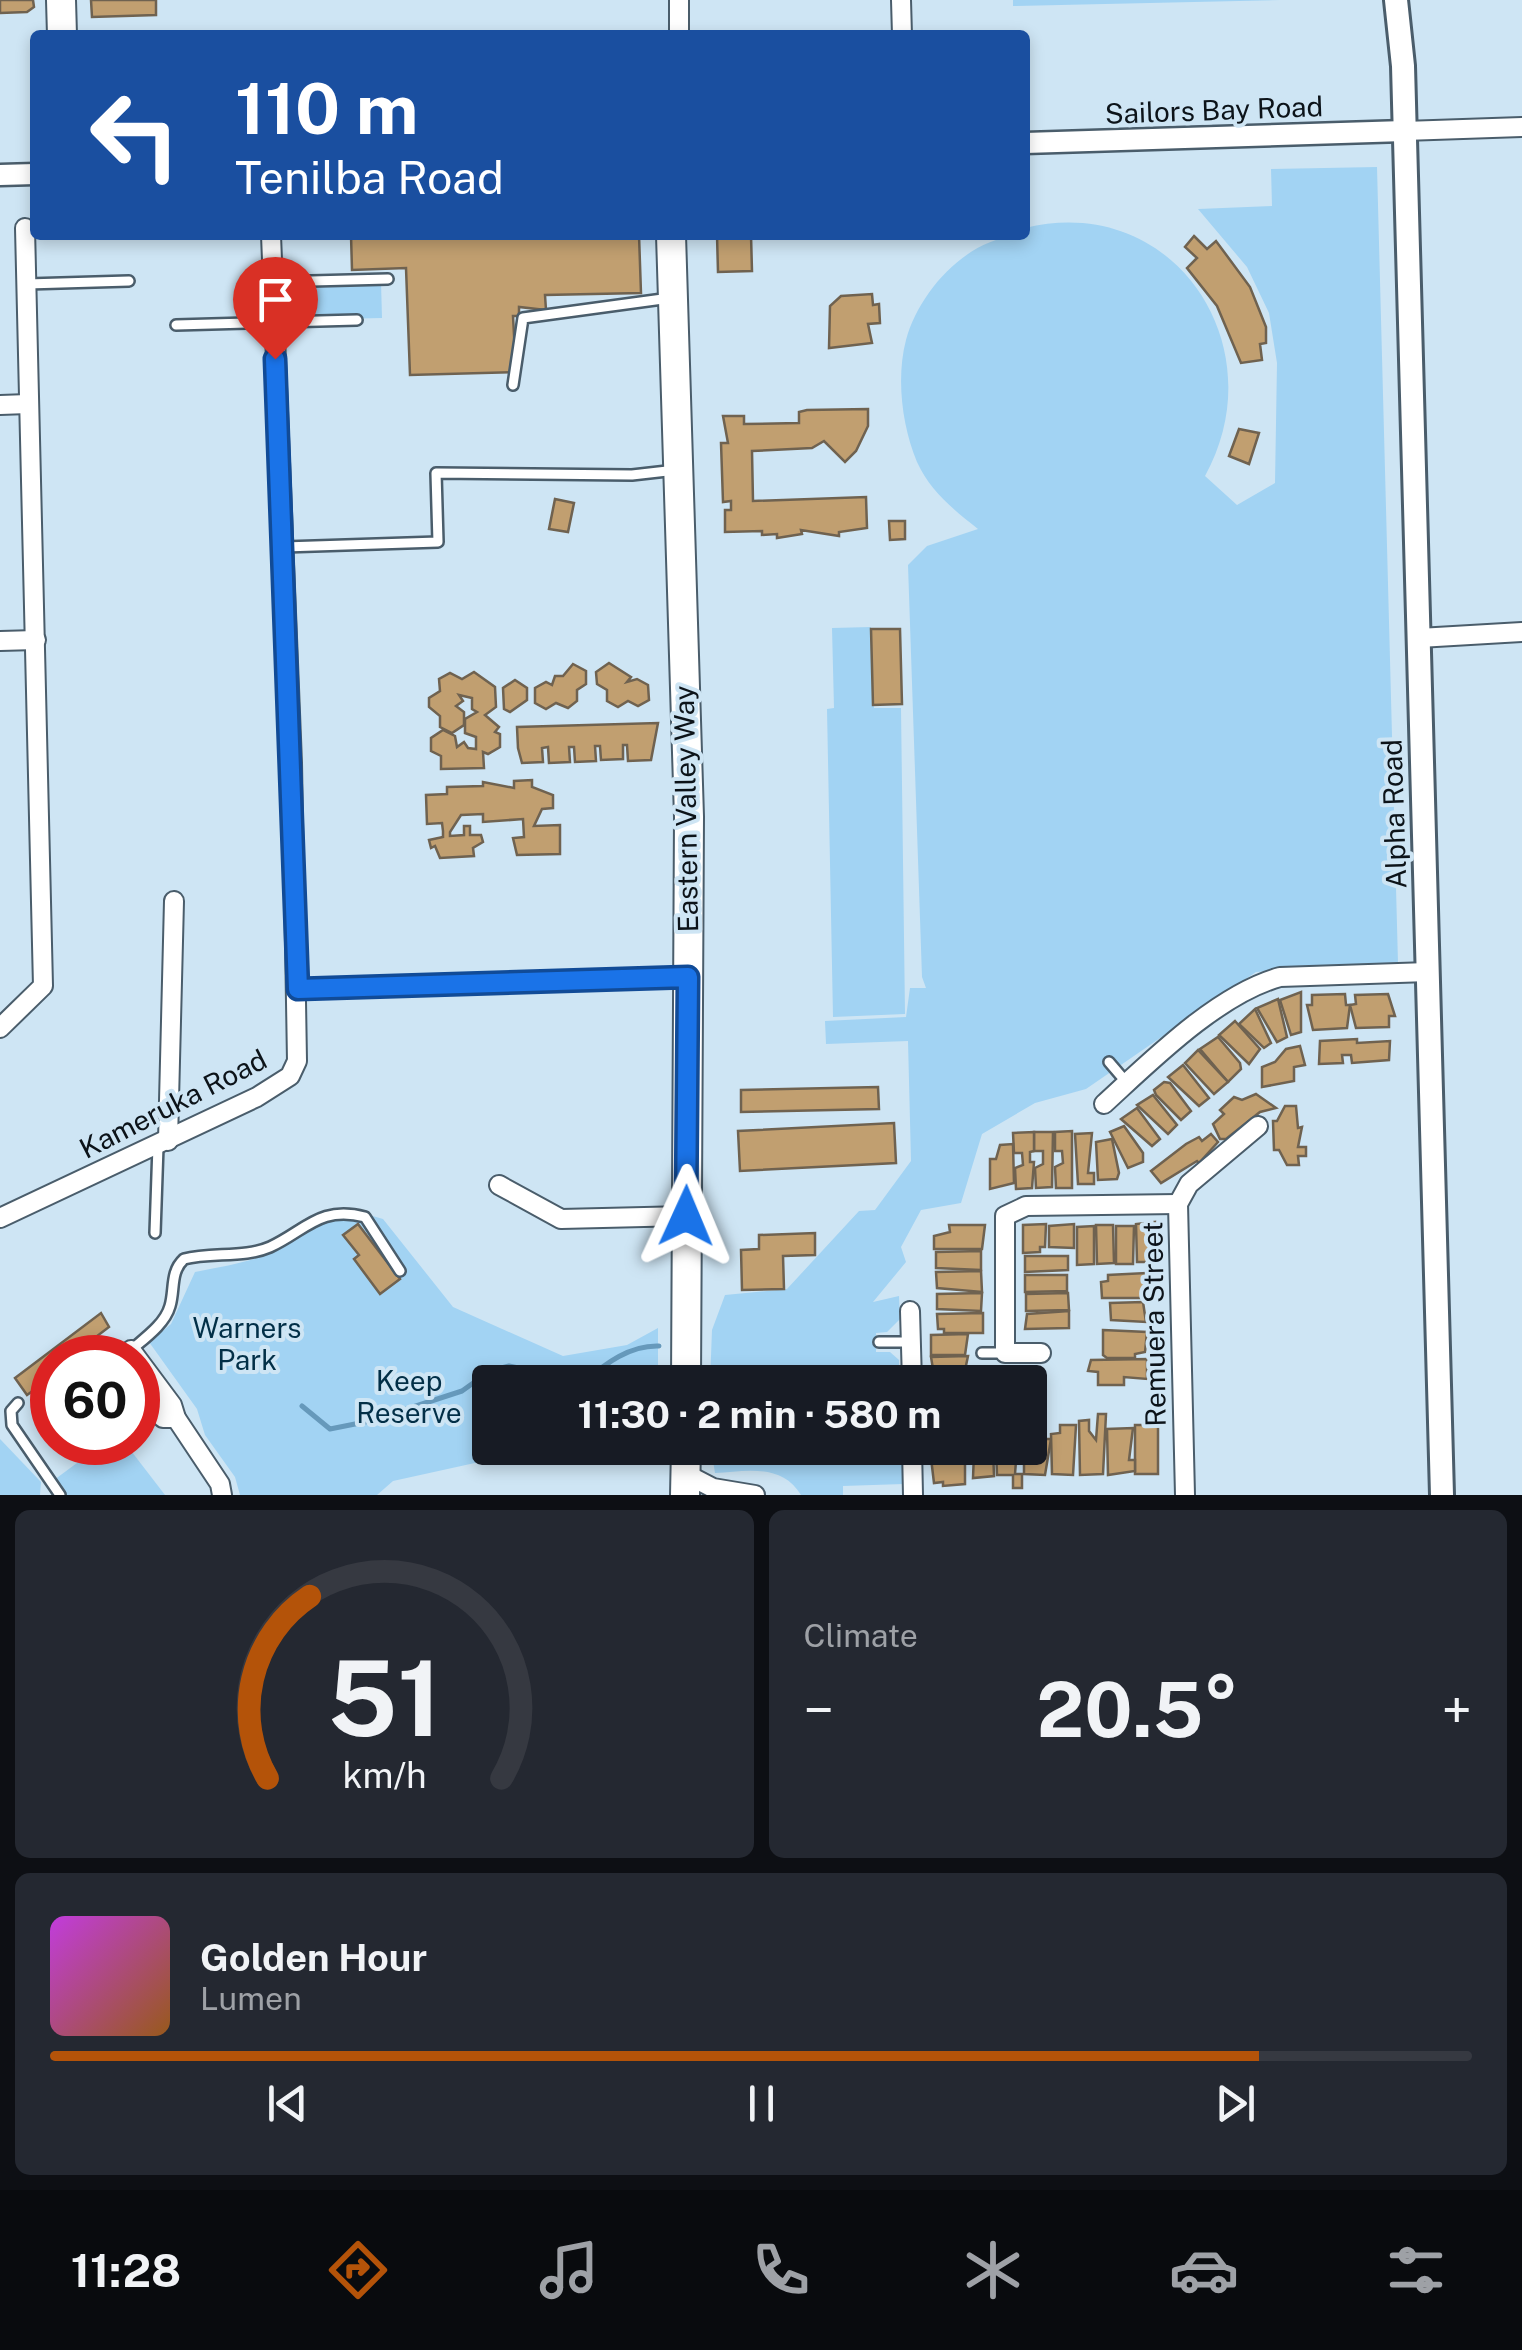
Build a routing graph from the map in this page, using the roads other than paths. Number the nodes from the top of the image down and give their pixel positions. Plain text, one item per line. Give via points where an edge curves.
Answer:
1 (61, 0) edge
2 (679, 0) edge
3 (901, 0) edge
4 (1396, 0) edge
5 (62, 30) edge
6 (679, 30) edge
7 (902, 30) edge
8 (1522, 127) edge
9 (1404, 132) junction
10 (1030, 143) edge
11 (30, 174) edge
12 (0, 175) edge
13 (25, 228) dead end
14 (271, 240) edge
15 (671, 240) edge
16 (388, 279) dead end
17 (130, 281) dead end
18 (273, 282) junction
19 (27, 284) junction
20 (673, 298) junction
21 (358, 320) dead end
22 (274, 322) junction
23 (176, 325) dead end
24 (514, 386) dead end
25 (28, 404) junction
26 (0, 405) edge
27 (678, 470) junction
28 (281, 547) junction
29 (1522, 632) edge
30 (1419, 638) junction
31 (36, 640) junction
32 (0, 641) edge
33 (174, 900) dead end
34 (1428, 972) junction
35 (688, 977) junction
36 (298, 989) junction
37 (0, 1028) edge
38 (1109, 1062) dead end
39 (1127, 1083) junction
40 (1104, 1104) dead end
41 (1258, 1126) dead end
42 (163, 1143) junction
43 (499, 1185) dead end
44 (1178, 1204) junction
45 (686, 1216) junction
46 (0, 1218) edge
47 (155, 1233) dead end
48 (400, 1271) dead end
49 (910, 1311) dead end
50 (146, 1335) edge
51 (879, 1342) dead end
52 (911, 1342) junction
53 (1005, 1352) junction
54 (982, 1353) dead end
55 (1040, 1353) dead end
56 (686, 1365) edge
57 (912, 1365) edge
58 (160, 1387) edge
59 (18, 1403) dead end
60 (160, 1415) edge
61 (176, 1418) junction
62 (912, 1465) edge
63 (685, 1472) edge
64 (740, 1494) edge
65 (60, 1495) edge
66 (222, 1495) edge
67 (755, 1495) edge
68 (913, 1495) edge
69 (1185, 1495) edge
70 (1442, 1495) edge

1 - 5 main road
2 - 6 street
3 - 7 street
4 - 9 main road, Alpha Road
8 - 9 street
9 - 10 street, Sailors Bay Road
9 - 30 main road, Alpha Road
11 - 12 street
13 - 19 street
14 - 18 street
15 - 20 main road, Eastern Valley Way
16 - 18 lane
17 - 19 lane
18 - 22 street
19 - 25 street
20 - 24 lane via 523,318
20 - 27 main road, Eastern Valley Way
21 - 22 lane
22 - 23 lane
22 - 28 street
25 - 26 street
25 - 31 street
27 - 28 lane via 436,473 438,542
27 - 35 main road, Eastern Valley Way
28 - 36 street
29 - 30 street
30 - 34 main road, Alpha Road
31 - 32 street
31 - 37 street via 44,986
33 - 42 street
34 - 39 street via 1259,983
34 - 70 main road, Alpha Road
35 - 36 street
35 - 45 main road, Eastern Valley Way
36 - 42 street, Kameruka Road via 298,1054 290,1076
38 - 39 lane
39 - 40 street
41 - 44 street, Remuera Street via 1189,1184
42 - 46 street, Kameruka Road
42 - 47 lane
43 - 45 street via 560,1218
44 - 53 street via 1012,1211 1002,1222
44 - 69 street, Remuera Street
45 - 56 main road, Eastern Valley Way
48 - 50 lane via 365,1217 307,1221 270,1247 184,1259 176,1266 170,1307
49 - 52 street
51 - 52 lane
52 - 57 street
53 - 54 lane
53 - 55 street
58 - 61 street
59 - 65 lane via 12,1426
60 - 61 street
61 - 66 street
62 - 68 street
63 - 64 street
64 - 67 street

